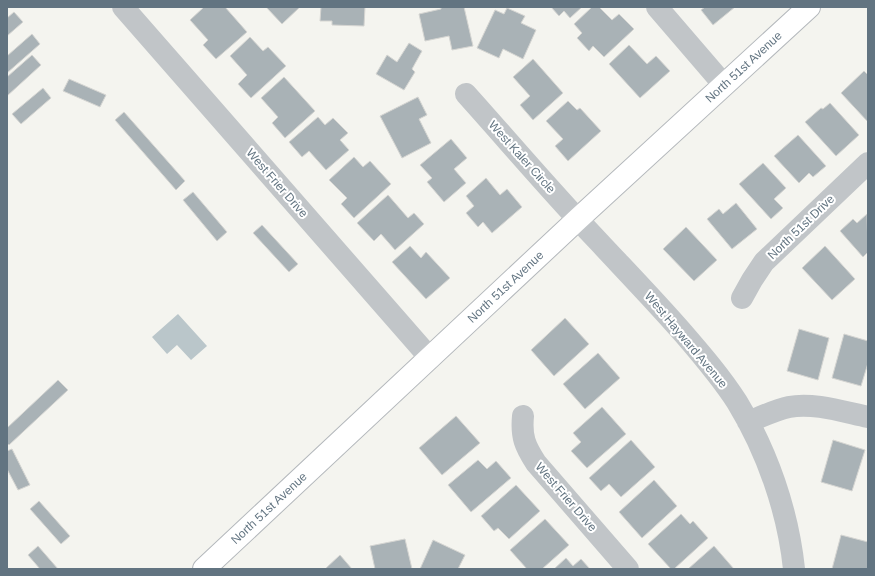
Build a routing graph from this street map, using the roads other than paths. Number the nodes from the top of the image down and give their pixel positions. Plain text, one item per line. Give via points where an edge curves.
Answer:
1 (123, 7) edge
2 (657, 7) edge
3 (809, 7) edge
4 (724, 85) junction
5 (466, 94) dead end
6 (866, 170) edge
7 (578, 219) junction
8 (742, 298) dead end
9 (430, 358) junction
10 (523, 416) dead end
11 (868, 417) edge
12 (748, 422) junction
13 (204, 569) edge
14 (628, 569) edge
15 (794, 569) edge

1 - 9 street, West Frier Drive
2 - 4 street
3 - 4 main road, North 51st Avenue
4 - 7 main road, North 51st Avenue
5 - 7 street, West Kaler Circle
6 - 8 street, North 51st Drive via 764,262
7 - 9 main road, North 51st Avenue
7 - 12 street, West Hayward Avenue via 706,359
9 - 13 main road, North 51st Avenue
10 - 14 street, West Frier Drive via 524,440 536,463
11 - 12 street via 808,406 790,407
12 - 15 street, West Hayward Avenue via 772,475 790,538

